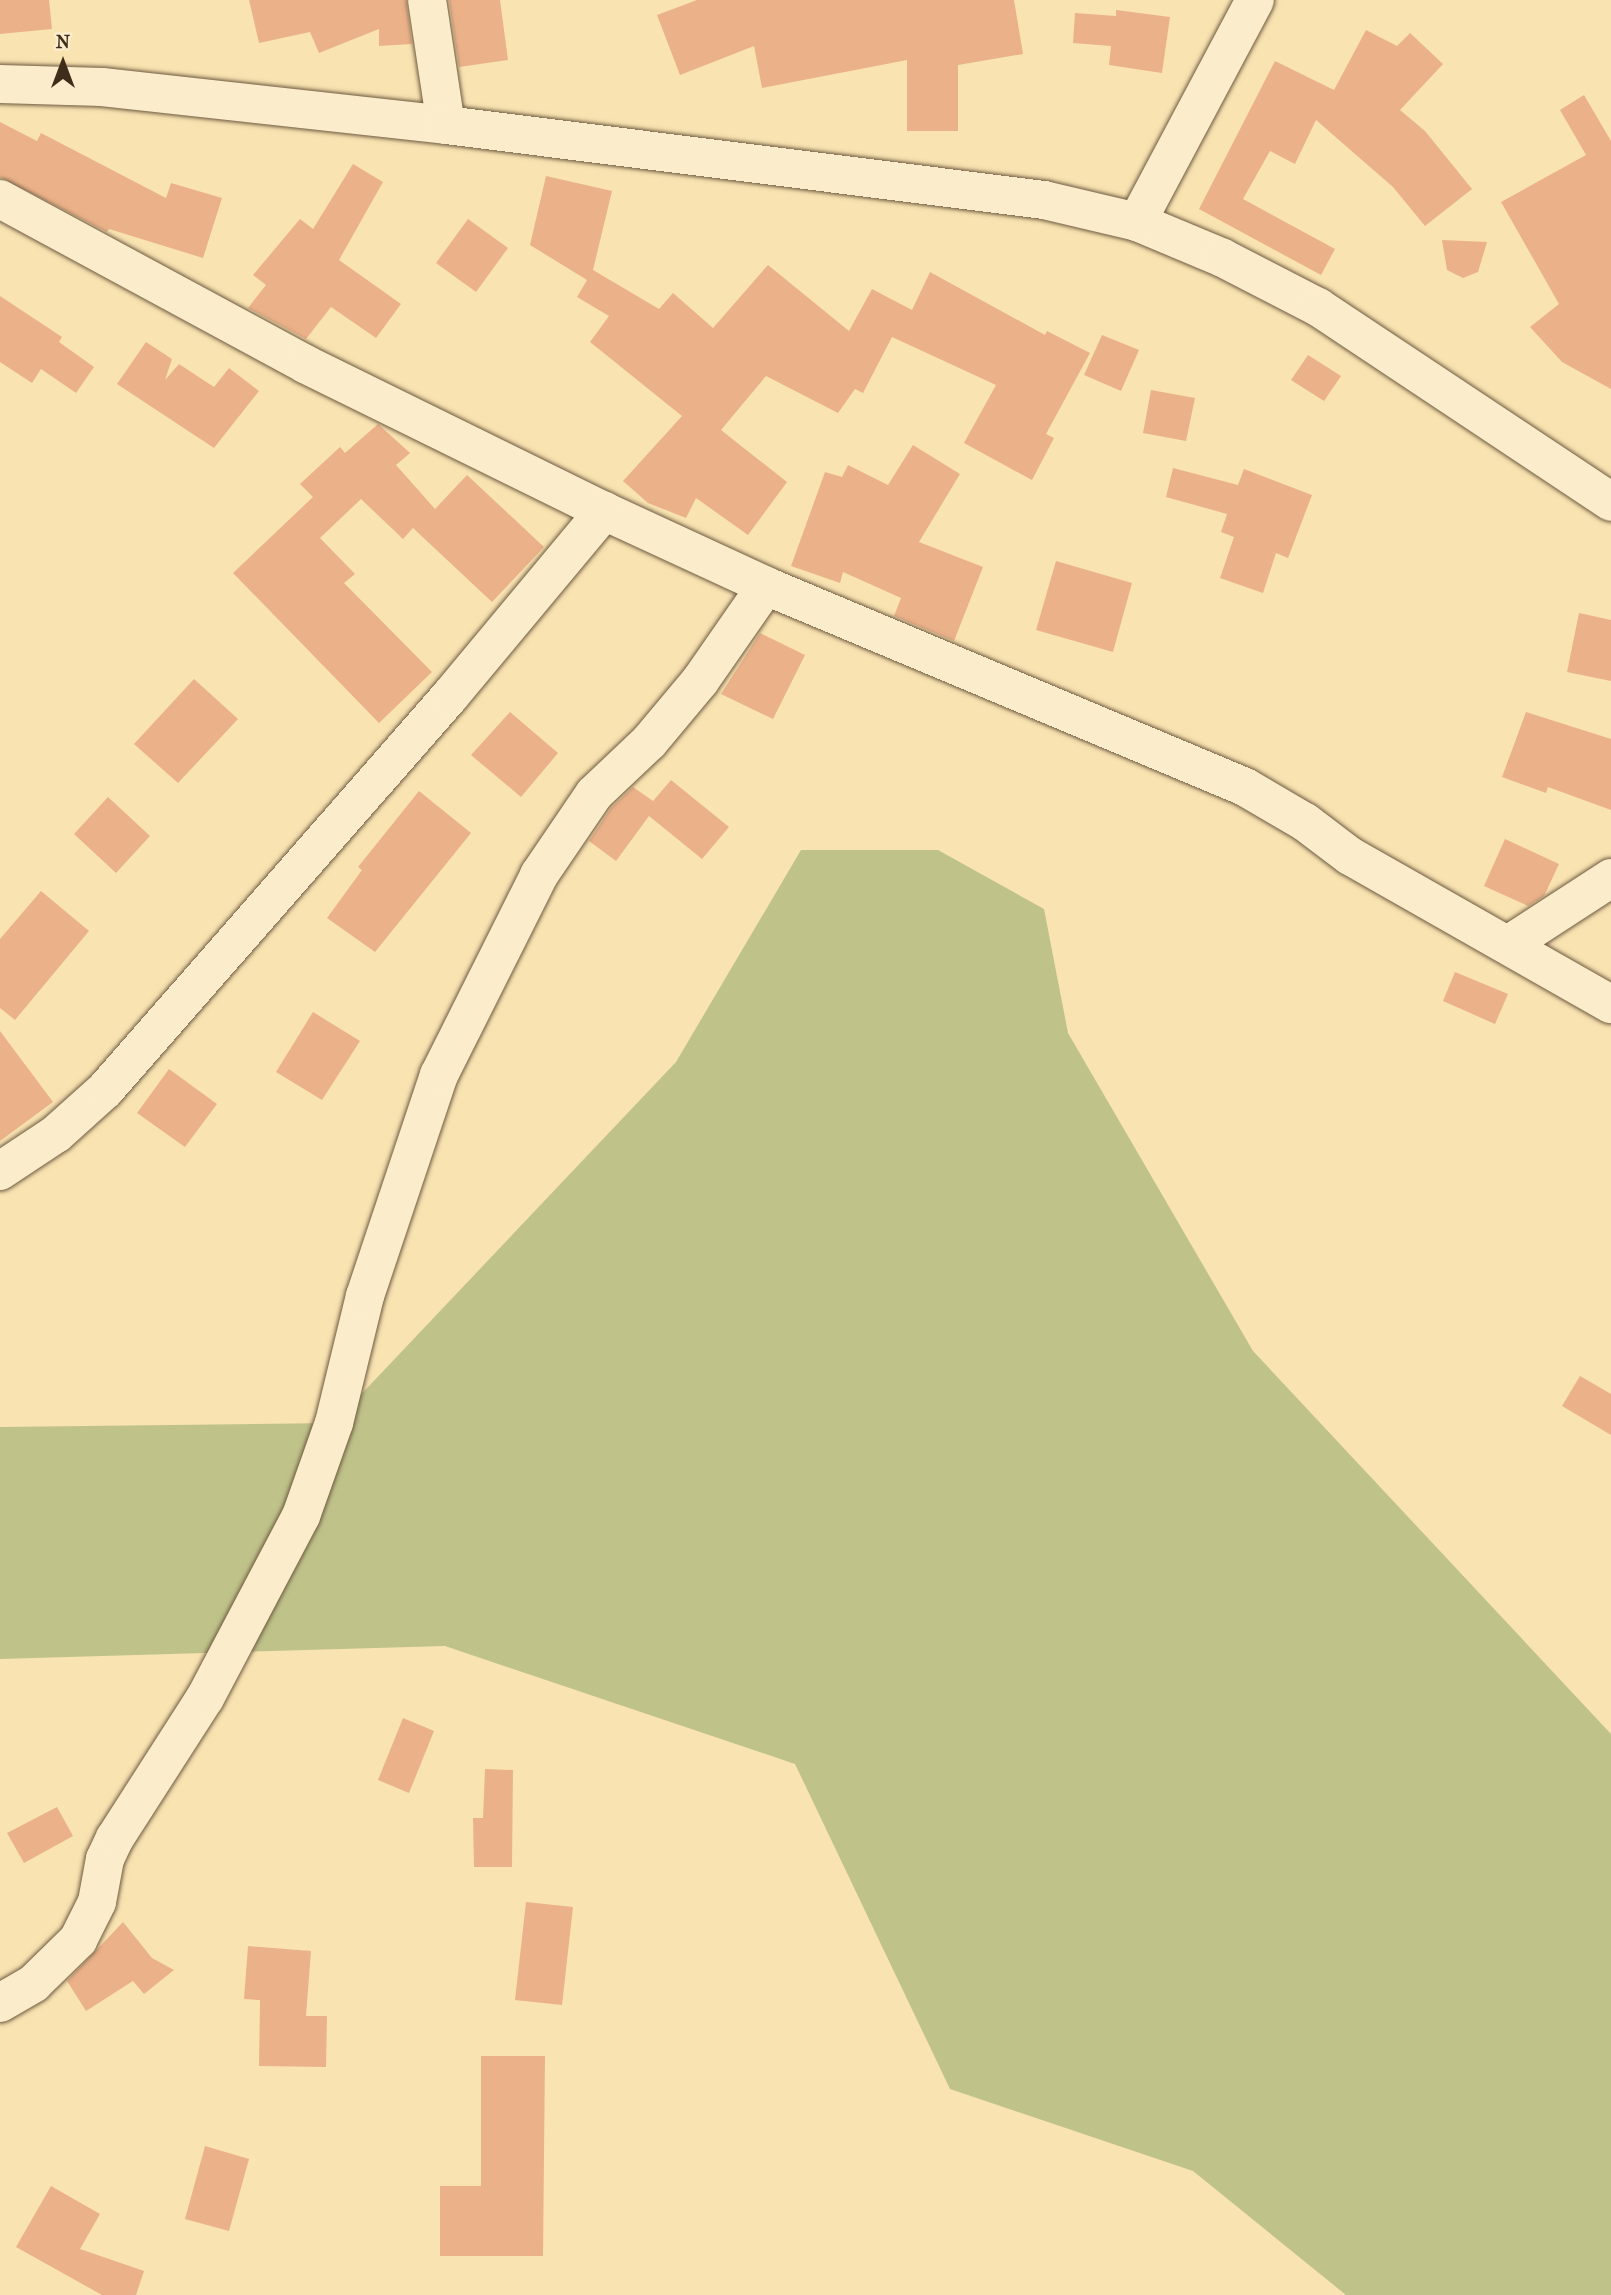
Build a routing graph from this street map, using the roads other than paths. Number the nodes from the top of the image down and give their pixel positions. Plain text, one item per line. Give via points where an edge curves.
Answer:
1 (427, 0) edge
2 (1255, 0) edge
3 (0, 84) edge
4 (446, 125) junction
5 (0, 199) edge
6 (1137, 222) junction
7 (1611, 502) edge
8 (604, 511) junction
9 (766, 586) junction
10 (1611, 878) edge
11 (1508, 945) junction
12 (1611, 1004) edge
13 (0, 1171) edge
14 (0, 2003) edge

1 - 4 street
2 - 6 street
3 - 4 street via 102,86
4 - 6 street via 1044,200
5 - 8 street via 305,364
6 - 7 street via 1223,258 1318,307
8 - 9 street
8 - 13 street via 450,696 105,1090 56,1134
9 - 11 street via 1245,787 1305,822 1350,856
9 - 14 street via 700,681 649,742 594,794 539,875 439,1075 365,1296 334,1423 301,1516 205,1699 115,1838 105,1859 97,1902 78,1940 34,1983
10 - 11 street
11 - 12 street

